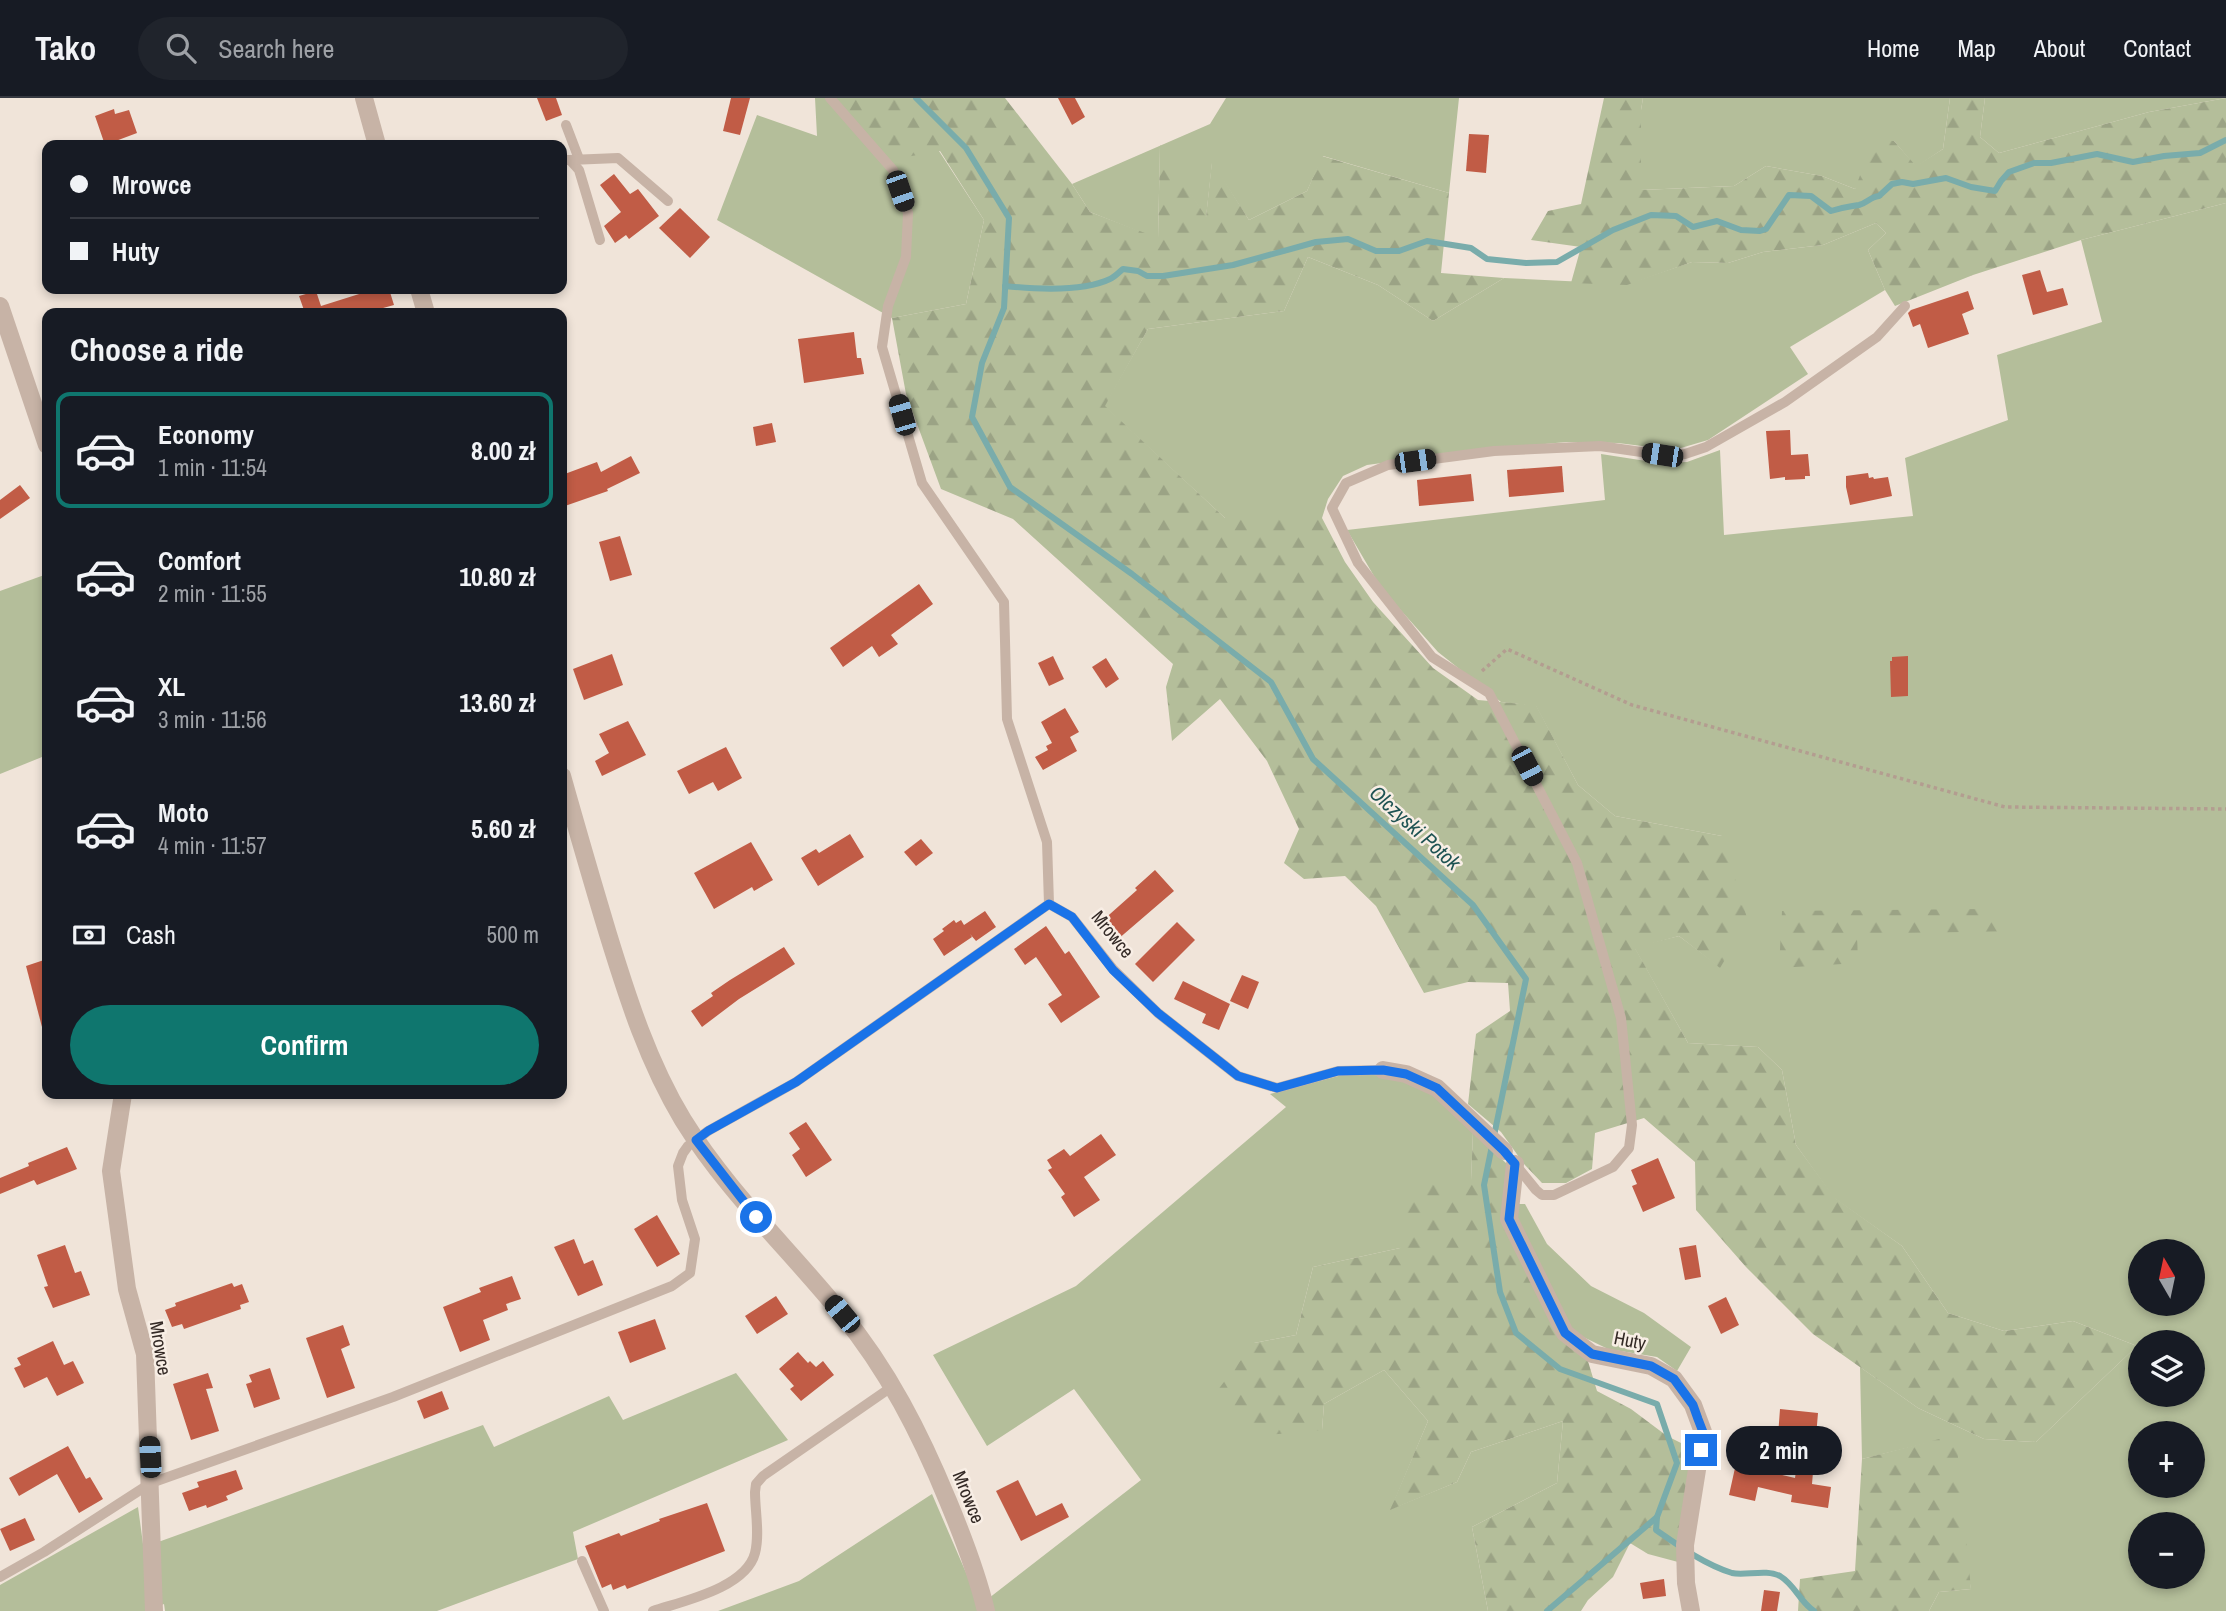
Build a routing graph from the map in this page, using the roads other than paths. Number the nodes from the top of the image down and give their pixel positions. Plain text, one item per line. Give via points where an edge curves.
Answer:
1 (364, 98) edge
2 (830, 98) edge
3 (565, 125) dead end
4 (376, 140) edge
5 (570, 160) edge
6 (668, 201) dead end
7 (600, 240) dead end
8 (0, 306) edge
9 (1905, 306) dead end
10 (42, 429) edge
11 (567, 793) edge
12 (1049, 904) junction
13 (1383, 1070) joint
14 (122, 1099) edge
15 (696, 1140) junction
16 (1510, 1157) junction
17 (893, 1386) junction
18 (151, 1483) junction
19 (582, 1561) dead end
20 (0, 1577) edge
21 (154, 1611) edge
22 (604, 1611) edge
23 (653, 1611) edge
24 (986, 1611) edge
25 (1691, 1611) edge

1 - 4 street
2 - 12 lane via 893,170 908,213 906,257 888,306 882,347 922,483 1004,602 1007,719 1046,842
3 - 5 lane
5 - 6 lane via 618,158
5 - 7 lane via 579,170
8 - 10 street
9 - 16 lane via 1877,337 1785,402 1706,447 1662,455 1600,446 1494,451 1388,465 1346,483 1332,508 1358,563 1432,657 1489,693 1577,863 1621,1018 1630,1092 1629,1148 1613,1167 1554,1195 1536,1191
11 - 15 street, Mrowce via 636,1023 664,1087
12 - 13 lane, Mrowce via 1072,917 1113,970 1158,1013 1238,1076 1277,1088 1338,1071
12 - 15 lane via 796,1082
13 - 16 street, Mrowce via 1437,1088
14 - 18 street, Mrowce via 111,1171 127,1289 145,1354
15 - 17 street, Mrowce via 842,1314
15 - 18 lane via 678,1166 682,1200 695,1240 690,1273 672,1286 393,1397
16 - 25 street, Huty via 1509,1219 1565,1333 1592,1354 1651,1366 1674,1379 1693,1405 1703,1432 1685,1545
17 - 23 lane via 762,1476 755,1492 754,1555 736,1578 721,1588
17 - 24 street, Mrowce via 935,1468
18 - 20 lane
18 - 21 street, Mrowce
19 - 22 lane

